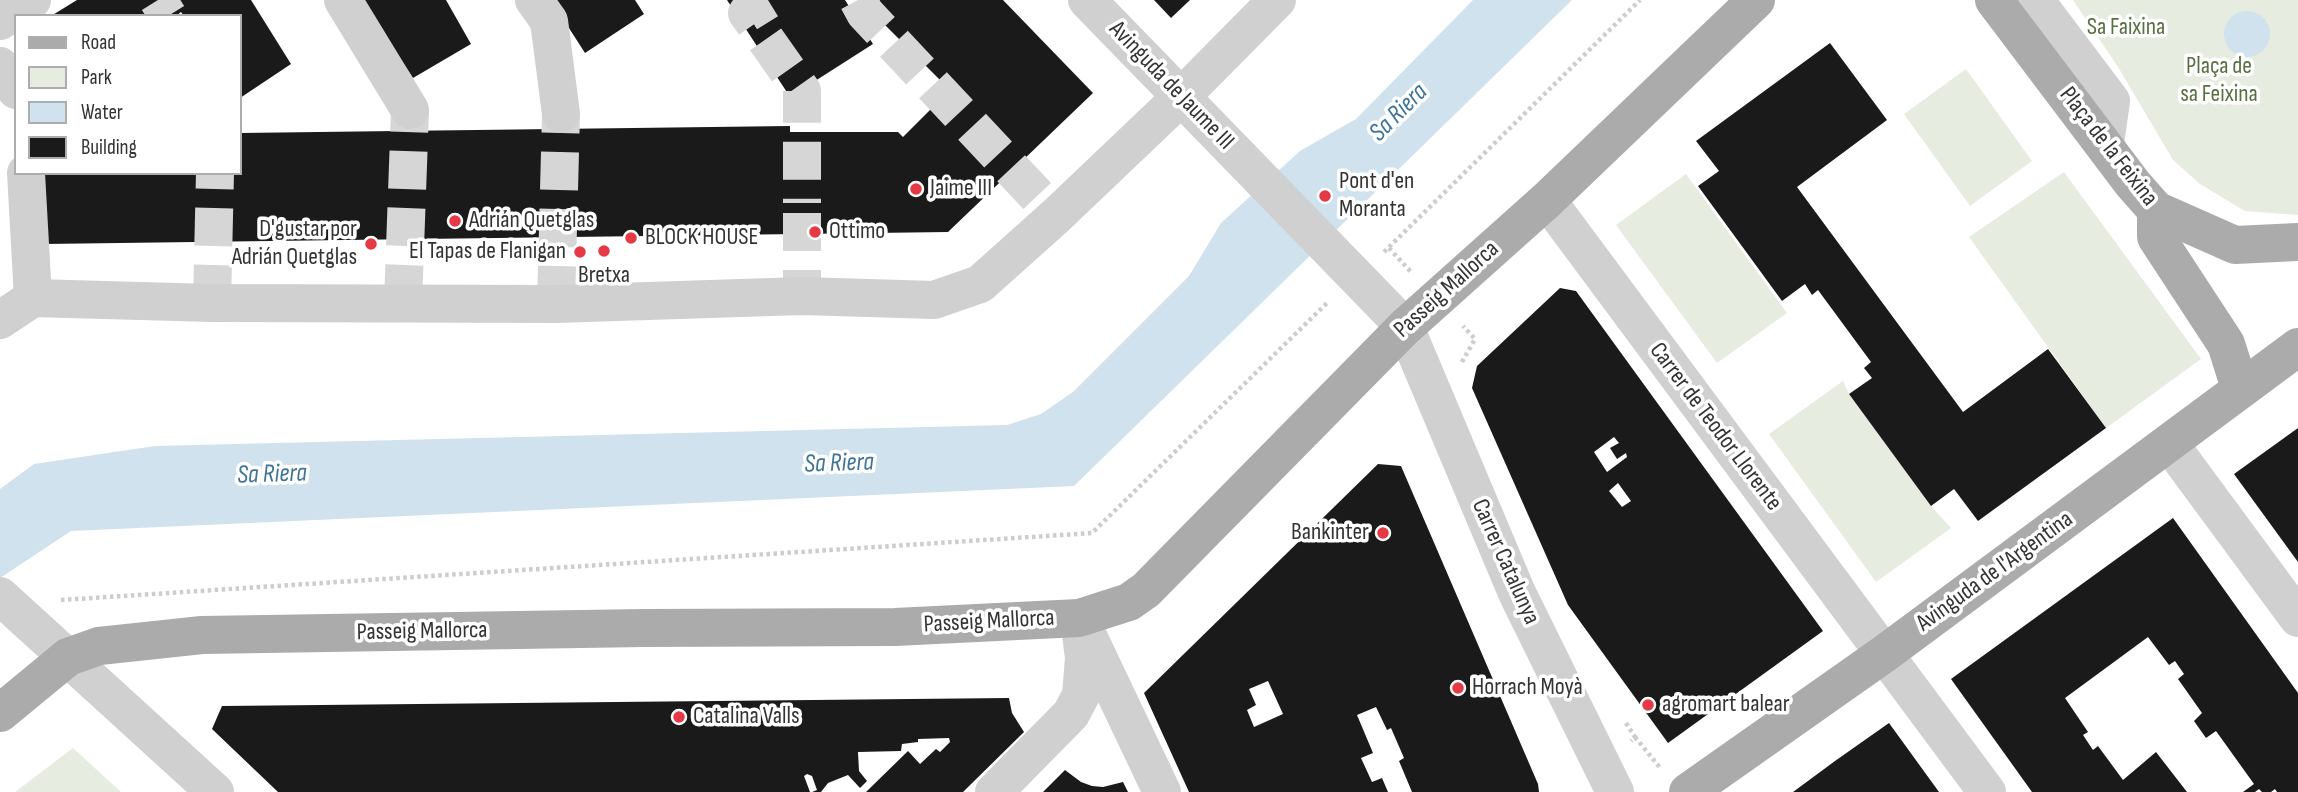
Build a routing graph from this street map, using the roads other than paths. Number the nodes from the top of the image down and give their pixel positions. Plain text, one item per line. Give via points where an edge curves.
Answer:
1 (32, 0) edge
2 (343, 0) edge
3 (534, 0) edge
4 (1087, 0) edge
5 (1277, 0) edge
6 (1756, 0) edge
7 (1994, 0) edge
8 (2035, 0) edge
9 (0, 21) edge
10 (0, 66) edge
11 (14, 87) edge
12 (1181, 97) junction
13 (410, 110) tunnel mouth
14 (561, 114) tunnel mouth
15 (2105, 144) junction
16 (26, 175) edge
17 (1547, 200) junction
18 (2156, 210) junction
19 (2298, 242) edge
20 (33, 298) junction
21 (0, 320) edge
22 (1405, 327) junction
23 (2298, 347) edge
24 (2239, 388) junction
25 (2169, 443) junction
26 (3, 600) edge
27 (1079, 618) junction
28 (2298, 618) edge
29 (1884, 654) junction
30 (68, 657) junction
31 (0, 713) edge
32 (1675, 781) edge
33 (215, 792) edge
34 (994, 792) edge
35 (1162, 792) edge
36 (1615, 792) edge
37 (1987, 792) edge

1 - 9 street
2 - 13 street
3 - 14 street via 549,21
4 - 12 street, Avinguda de Jaume III
5 - 12 street
6 - 17 main road, Passeig Mallorca
7 - 15 main road, Plaça de la Feixina
8 - 15 street via 2111,101
10 - 11 street
12 - 20 street via 980,284 934,300 802,296 556,304
12 - 22 street, Avinguda de Jaume III
15 - 18 main road, Plaça de la Feixina
16 - 20 street
17 - 22 main road, Passeig Mallorca
17 - 29 street, Carrer de Teodor Llorente
18 - 19 main road, Plaça de la Feixina via 2235,245
18 - 24 main road via 2157,237 2226,344
20 - 21 street
22 - 27 main road, Passeig Mallorca via 1146,590 1129,602
22 - 36 street, Carrer Catalunya via 1517,593
23 - 24 main road, Avinguda de l'Argentina
24 - 25 main road, Avinguda de l'Argentina
25 - 28 street
25 - 29 main road, Avinguda de l'Argentina
26 - 30 street
27 - 30 main road, Passeig Mallorca via 895,627 202,635 99,646
27 - 34 street via 1084,658 1081,695 1071,714
27 - 35 street
29 - 32 main road, Avinguda de l'Argentina
29 - 37 street, Carrer de Teodor Llorente
30 - 31 main road, Passeig Mallorca
30 - 33 street

